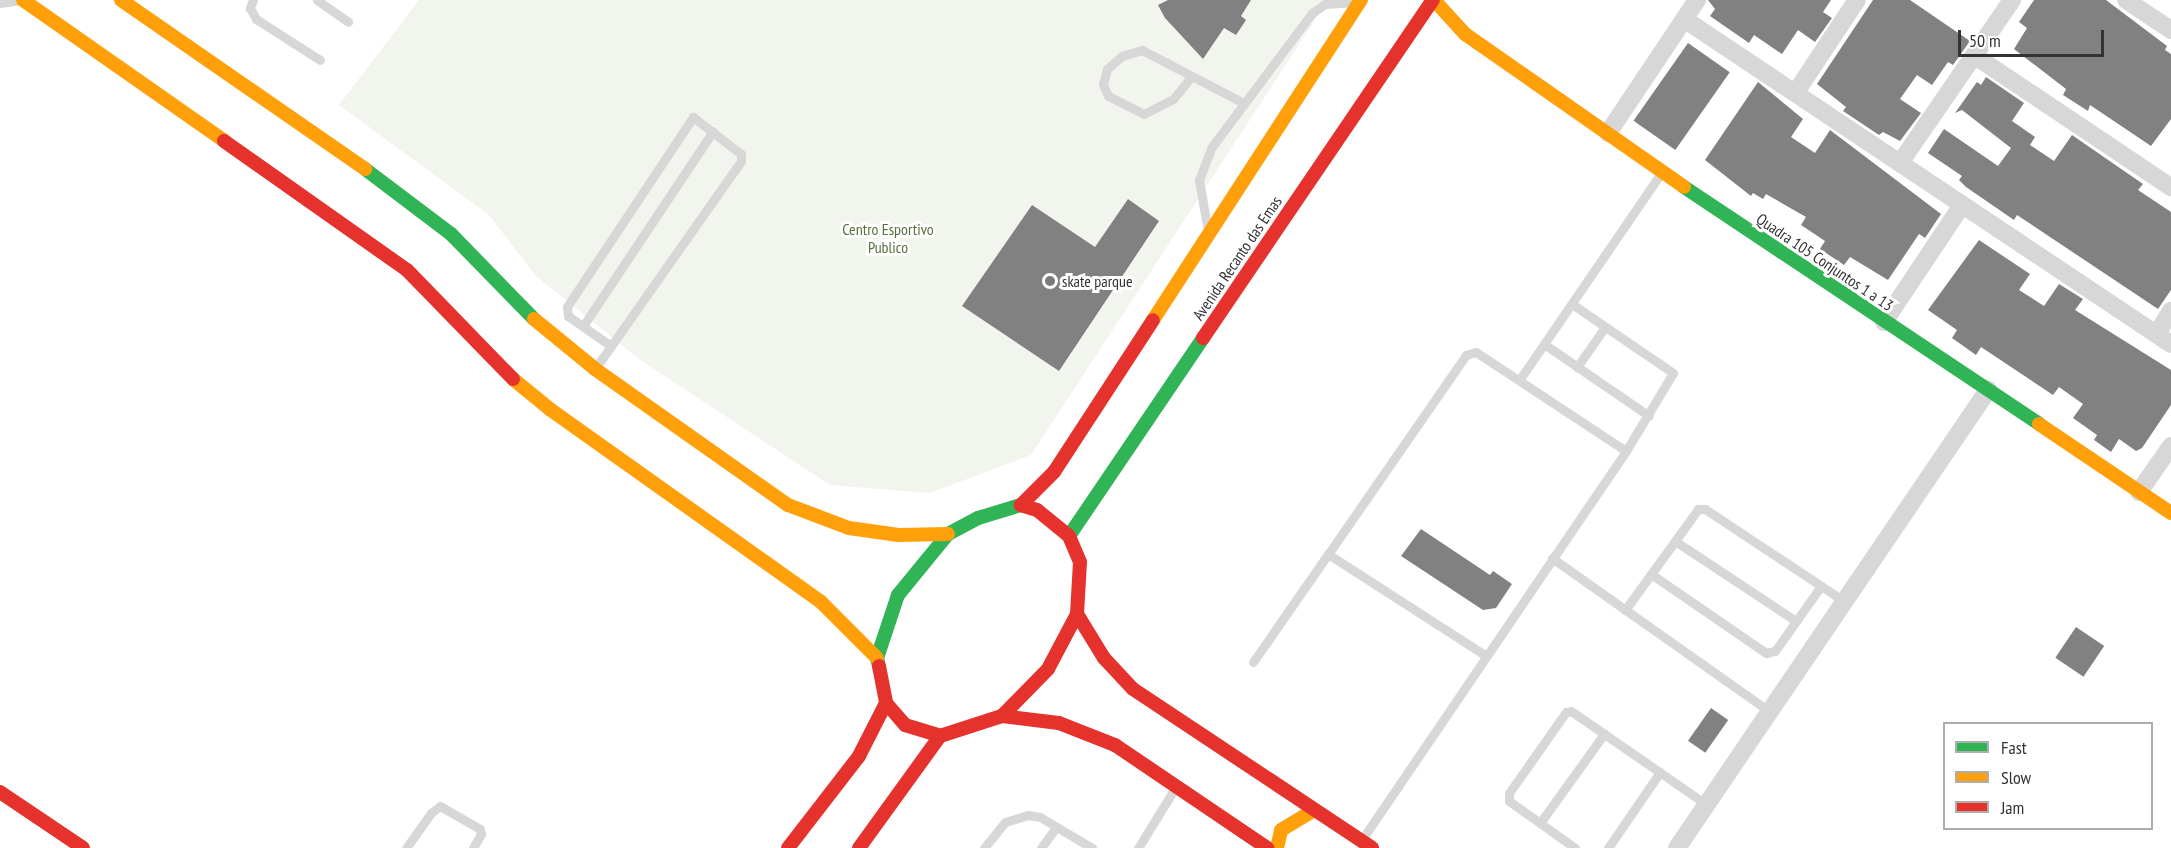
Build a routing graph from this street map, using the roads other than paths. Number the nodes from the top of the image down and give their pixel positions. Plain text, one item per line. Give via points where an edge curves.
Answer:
1 (24, 0) edge
2 (121, 0) edge
3 (253, 0) edge
4 (317, 0) edge
5 (1433, 0) edge
6 (1697, 0) edge
7 (1857, 0) edge
8 (2012, 0) edge
9 (2128, 0) edge
10 (1361, 1) edge
11 (0, 3) edge
12 (1421, 17) junction
13 (1684, 19) junction
14 (348, 22) dead end
15 (2171, 30) edge
16 (1464, 34) junction
17 (1975, 56) junction
18 (320, 60) dead end
19 (1191, 77) junction
20 (1796, 92) junction
21 (1242, 102) junction
22 (713, 131) junction
23 (1608, 133) junction
24 (1900, 163) junction
25 (1662, 172) junction
26 (2169, 181) edge
27 (1962, 205) junction
28 (1208, 236) junction
29 (1572, 304) junction
30 (2171, 311) edge
31 (1884, 322) junction
32 (582, 326) junction
33 (1605, 327) junction
34 (2164, 339) edge
35 (1544, 344) junction
36 (611, 346) junction
37 (1577, 367) junction
38 (595, 369) junction
39 (1520, 379) junction
40 (1988, 390) junction
41 (1649, 416) junction
42 (2171, 446) edge
43 (1626, 451) junction
44 (2139, 492) junction
45 (1022, 505) junction
46 (2171, 513) edge
47 (948, 534) junction
48 (1069, 536) junction
49 (1675, 541) junction
50 (1328, 554) junction
51 (1552, 558) junction
52 (1651, 574) junction
53 (1821, 586) junction
54 (1844, 601) junction
55 (1625, 610) junction
56 (1077, 614) junction
57 (1796, 621) junction
58 (1485, 655) junction
59 (877, 658) junction
60 (1253, 662) dead end
61 (886, 703) junction
62 (1769, 711) junction
63 (1002, 716) junction
64 (1604, 734) junction
65 (940, 736) junction
66 (1660, 772) junction
67 (1177, 786) junction
68 (0, 792) edge
69 (1706, 804) junction
70 (1313, 811) junction
71 (1540, 823) junction
72 (1056, 827) junction
73 (1366, 844) edge
74 (82, 848) edge
75 (406, 848) edge
76 (473, 848) edge
77 (788, 848) edge
78 (859, 848) edge
79 (984, 848) edge
80 (1041, 848) edge
81 (1092, 848) edge
82 (1138, 848) edge
83 (1267, 848) edge
84 (1277, 848) edge
85 (1575, 848) edge
86 (1608, 848) edge
87 (1677, 848) edge

1 - 11 lane
1 - 59 main road via 407,270 511,377 551,410 821,602
2 - 38 main road via 359,165 451,234 517,305
3 - 18 lane via 250,8 256,19
4 - 14 lane
5 - 12 main road, Avenida Recanto das Emas
5 - 16 main road, Quadra 105 Conjuntos 1 a 13
6 - 13 street
7 - 20 street
8 - 17 street
9 - 15 street
10 - 21 lane via 1325,4 1312,13
10 - 28 main road
12 - 16 main road, Quadra 105 Conjuntos 1 a 13
12 - 48 main road, Avenida Recanto das Emas
13 - 20 street
13 - 23 street
16 - 23 main road, Quadra 105 Conjuntos 1 a 13
17 - 24 street
17 - 26 street
19 - 19 lane via 1173,99 1144,114 1108,96 1102,84 1114,62 1142,50
19 - 21 lane
20 - 24 street
21 - 28 lane via 1211,148 1199,180
22 - 32 lane
22 - 32 lane via 693,117 567,307 568,316
22 - 36 lane via 741,154 741,161
23 - 25 main road, Quadra 105 Conjuntos 1 a 13
24 - 27 street
25 - 29 lane
25 - 31 main road, Quadra 105 Conjuntos 1 a 13
27 - 31 street
27 - 34 street
28 - 45 main road via 1054,472
29 - 33 lane
29 - 35 lane
30 - 34 street
31 - 40 main road, Quadra 105 Conjuntos 1 a 13
32 - 36 lane
33 - 37 lane
33 - 41 lane via 1673,373
35 - 37 lane
35 - 39 lane
36 - 38 lane
37 - 41 lane
38 - 47 main road via 788,505 849,528 900,536
39 - 43 lane
39 - 50 lane via 1484,355 1466,355
40 - 44 main road, Quadra 105 Conjuntos 1 a 13
40 - 54 street
41 - 43 lane
42 - 44 street
43 - 51 lane
44 - 46 main road, Quadra 105 Conjuntos 1 a 13
45 - 47 main road via 978,518
45 - 48 main road via 1037,510
47 - 59 main road via 898,595
48 - 56 main road via 1080,562
49 - 52 lane
49 - 53 lane via 1698,509 1705,509
49 - 57 lane
50 - 58 lane
50 - 60 lane
51 - 55 lane
51 - 58 lane
52 - 55 lane
52 - 57 lane via 1766,653 1775,651
53 - 54 lane
53 - 57 lane
54 - 62 street
55 - 62 lane
56 - 63 main road via 1048,669
56 - 70 main road via 1104,658 1133,689
58 - 73 lane
59 - 61 main road
61 - 65 main road via 905,725
61 - 77 main road via 859,756
62 - 69 street
63 - 65 main road
63 - 67 main road via 1059,723 1115,745
64 - 66 lane
64 - 71 lane
64 - 71 lane via 1571,711 1560,721 1509,793 1509,801
65 - 78 main road
66 - 69 lane
66 - 86 lane
67 - 82 lane
67 - 83 main road
68 - 74 main road
69 - 87 street
70 - 73 main road
70 - 84 main road via 1281,830
71 - 85 lane
72 - 79 lane via 1036,815 1012,818 1000,825
72 - 80 lane
72 - 81 lane
75 - 76 lane via 440,806 480,829

